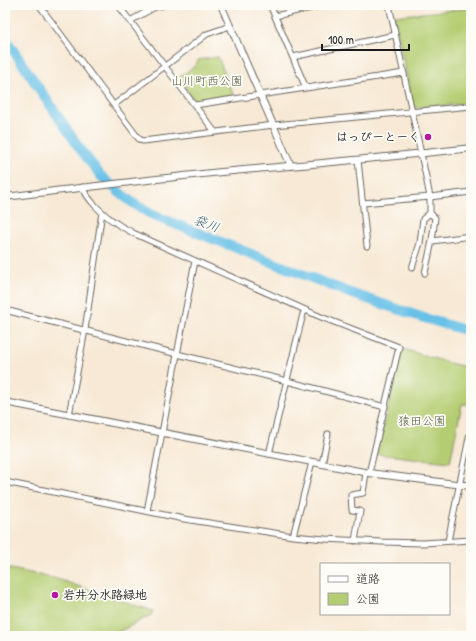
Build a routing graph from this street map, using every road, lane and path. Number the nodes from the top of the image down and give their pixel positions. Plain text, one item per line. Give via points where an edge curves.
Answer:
1 (38, 5) edge
2 (118, 5) edge
3 (164, 5) edge
4 (221, 5) edge
5 (270, 5) edge
6 (324, 5) edge
7 (389, 5) edge
8 (275, 16) junction
9 (130, 21) junction
10 (230, 26) junction
11 (395, 35) junction
12 (293, 57) junction
13 (165, 66) junction
14 (404, 73) junction
15 (306, 88) junction
16 (260, 95) junction
17 (114, 105) junction
18 (195, 105) junction
19 (471, 106) edge
20 (412, 111) junction
21 (274, 125) junction
22 (215, 132) junction
23 (471, 148) edge
24 (421, 154) junction
25 (358, 160) junction
26 (292, 166) junction
27 (86, 187) junction
28 (471, 192) edge
29 (5, 197) edge
30 (430, 197) junction
31 (363, 203) junction
32 (102, 212) junction
33 (430, 213) junction
34 (471, 236) edge
35 (432, 241) junction
36 (367, 246) dead end
37 (195, 261) junction
38 (412, 268) dead end
39 (425, 273) dead end
40 (5, 310) edge
41 (305, 310) junction
42 (85, 330) junction
43 (177, 354) junction
44 (287, 381) junction
45 (5, 402) edge
46 (385, 406) junction
47 (69, 415) junction
48 (471, 428) edge
49 (163, 433) junction
50 (328, 434) dead end
51 (269, 454) junction
52 (312, 462) junction
53 (322, 464) junction
54 (368, 473) junction
55 (5, 482) edge
56 (460, 484) junction
57 (471, 486) edge
58 (147, 511) junction
59 (293, 536) junction
60 (355, 540) junction
61 (471, 540) edge
62 (448, 541) junction

1 - 17 street
2 - 9 street
3 - 9 street via 154,7
4 - 10 street
5 - 8 street
6 - 8 street
7 - 11 street
8 - 12 street
9 - 13 street
10 - 13 street via 207,34
10 - 16 street
11 - 12 street
11 - 14 street
12 - 15 street
13 - 17 street
13 - 18 street
14 - 15 street
14 - 20 street
15 - 16 street
16 - 18 street
16 - 21 street
17 - 22 street via 143,141
18 - 22 street
19 - 20 street
20 - 21 street
20 - 24 street
21 - 22 street
21 - 26 street
23 - 24 street
24 - 25 street
24 - 30 street
25 - 26 street
25 - 31 street
26 - 27 street
27 - 29 street
27 - 32 street via 86,194
28 - 30 street
30 - 31 street
30 - 33 street
31 - 36 street
32 - 37 street via 133,233
32 - 42 street
33 - 35 street via 435,218
33 - 38 street via 423,219 420,243
34 - 35 street
35 - 39 street
37 - 41 street
37 - 43 street
40 - 42 street
41 - 44 street
41 - 46 street via 399,347
42 - 43 street
42 - 47 street
43 - 44 street
43 - 49 street
44 - 46 street
44 - 51 street
45 - 47 street
46 - 54 street
47 - 49 street
48 - 56 street
49 - 51 street
49 - 58 street
50 - 53 street
51 - 52 street
52 - 53 street
52 - 59 street
53 - 54 street
54 - 56 street
54 - 60 street via 363,493 351,495 352,510 360,511
55 - 58 street
56 - 57 street
56 - 62 street
58 - 59 street
59 - 60 street
60 - 62 street via 423,543
61 - 62 street

